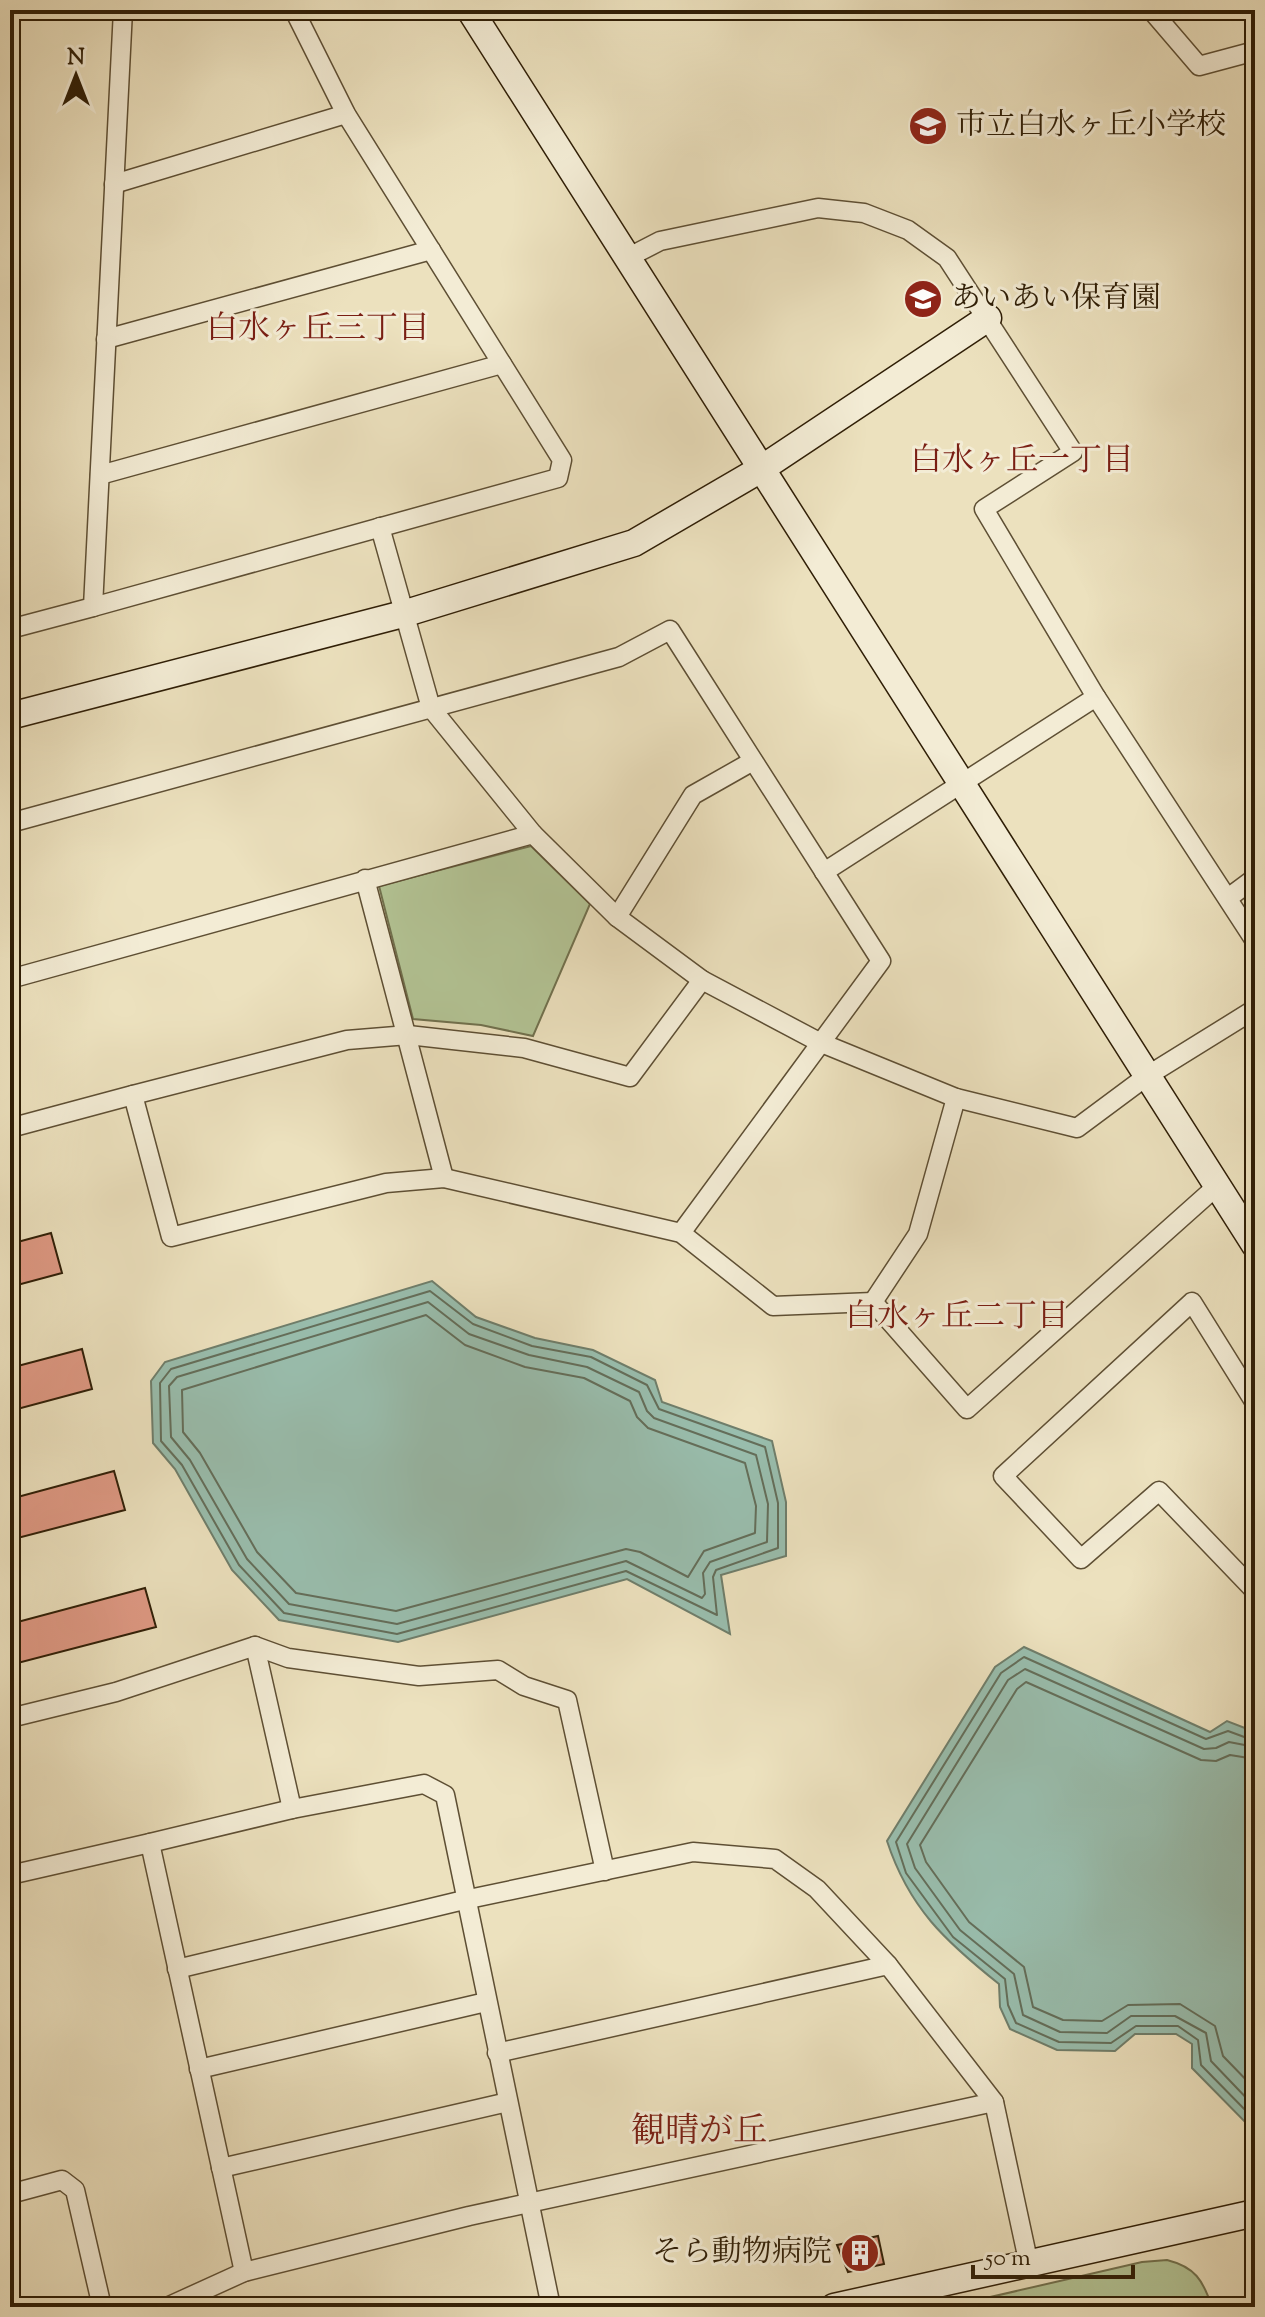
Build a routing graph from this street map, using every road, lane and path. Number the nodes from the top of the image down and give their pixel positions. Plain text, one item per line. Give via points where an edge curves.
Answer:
1 (123, 10) edge
2 (294, 10) edge
3 (470, 10) edge
4 (1151, 10) edge
5 (1255, 51) edge
6 (346, 114) junction
7 (114, 184) junction
8 (431, 250) junction
9 (627, 258) junction
10 (988, 318) junction
11 (106, 339) junction
12 (502, 364) junction
13 (761, 469) junction
14 (100, 475) junction
15 (380, 527) junction
16 (93, 607) junction
17 (403, 614) junction
18 (10, 629) edge
19 (1096, 697) junction
20 (431, 708) junction
21 (10, 716) edge
22 (753, 761) junction
23 (961, 783) junction
24 (10, 823) edge
25 (533, 834) junction
26 (824, 872) junction
27 (1255, 878) edge
28 (365, 879) junction
29 (1228, 898) junction
30 (617, 917) junction
31 (1255, 941) edge
32 (10, 979) edge
33 (702, 980) junction
34 (1255, 1009) edge
35 (408, 1035) junction
36 (819, 1042) junction
37 (1147, 1076) junction
38 (133, 1095) junction
39 (956, 1098) junction
40 (10, 1128) edge
41 (444, 1178) junction
42 (1217, 1186) junction
43 (681, 1233) junction
44 (1255, 1245) edge
45 (873, 1302) junction
46 (1255, 1403) edge
47 (1255, 1591) edge
48 (255, 1646) junction
49 (10, 1718) edge
50 (292, 1809) junction
51 (150, 1843) junction
52 (605, 1871) junction
53 (10, 1875) edge
54 (464, 1900) junction
55 (888, 1965) junction
56 (177, 1969) junction
57 (486, 2002) junction
58 (497, 2053) junction
59 (199, 2069) junction
60 (508, 2102) junction
61 (994, 2102) junction
62 (221, 2168) junction
63 (10, 2194) edge
64 (529, 2204) junction
65 (1255, 2213) edge
66 (1029, 2265) junction
67 (244, 2272) junction
68 (102, 2307) edge
69 (167, 2307) edge
70 (551, 2307) edge
71 (834, 2307) edge

1 - 7 street
2 - 6 street
3 - 9 street
4 - 5 street via 1199,66
6 - 7 street
6 - 8 street
7 - 11 street
8 - 11 street
8 - 12 street
9 - 10 street via 660,241 818,208 864,213 908,230 947,258
9 - 13 street
10 - 13 street
10 - 19 street via 1073,452 984,509
11 - 14 street
12 - 14 street
12 - 15 street via 562,460 558,478
13 - 17 street via 634,543
13 - 23 street
14 - 16 street
15 - 16 street
15 - 17 street
16 - 18 street
17 - 20 street
17 - 21 street
19 - 23 street
19 - 29 street
20 - 22 street via 619,657 670,630
20 - 24 street
20 - 25 street
22 - 26 street
22 - 30 street via 693,795
23 - 26 street
23 - 37 street
25 - 28 street
25 - 30 street
26 - 36 street via 881,961
27 - 29 street
28 - 32 street
28 - 35 street
29 - 31 street
30 - 33 street
33 - 35 street via 630,1077 524,1048
33 - 36 street
34 - 37 street
35 - 38 street via 347,1040
35 - 41 street
36 - 39 street
36 - 43 street
37 - 39 street via 1077,1128
37 - 42 street
38 - 40 street
38 - 41 street via 171,1237 386,1183
39 - 45 street via 918,1234
41 - 43 street
42 - 44 street
42 - 45 street via 967,1409
43 - 45 street via 773,1306
46 - 47 street via 1192,1302 1003,1476 1081,1559 1159,1491
48 - 49 street via 116,1692
48 - 50 street
48 - 52 street via 288,1658 419,1676 498,1670 524,1686 567,1700
50 - 51 street
50 - 54 street via 424,1784 445,1795
51 - 53 street
51 - 56 street
52 - 54 street
52 - 55 street via 693,1852 775,1859 817,1889
54 - 56 street
54 - 57 street
55 - 58 street
55 - 61 street
56 - 59 street
57 - 58 street
57 - 59 street
58 - 60 street
59 - 62 street
60 - 62 street
60 - 64 street
61 - 64 street
61 - 66 street
62 - 67 street
63 - 68 street via 62,2180 75,2190
64 - 67 street
64 - 70 street
65 - 66 street
66 - 71 street
67 - 69 street

